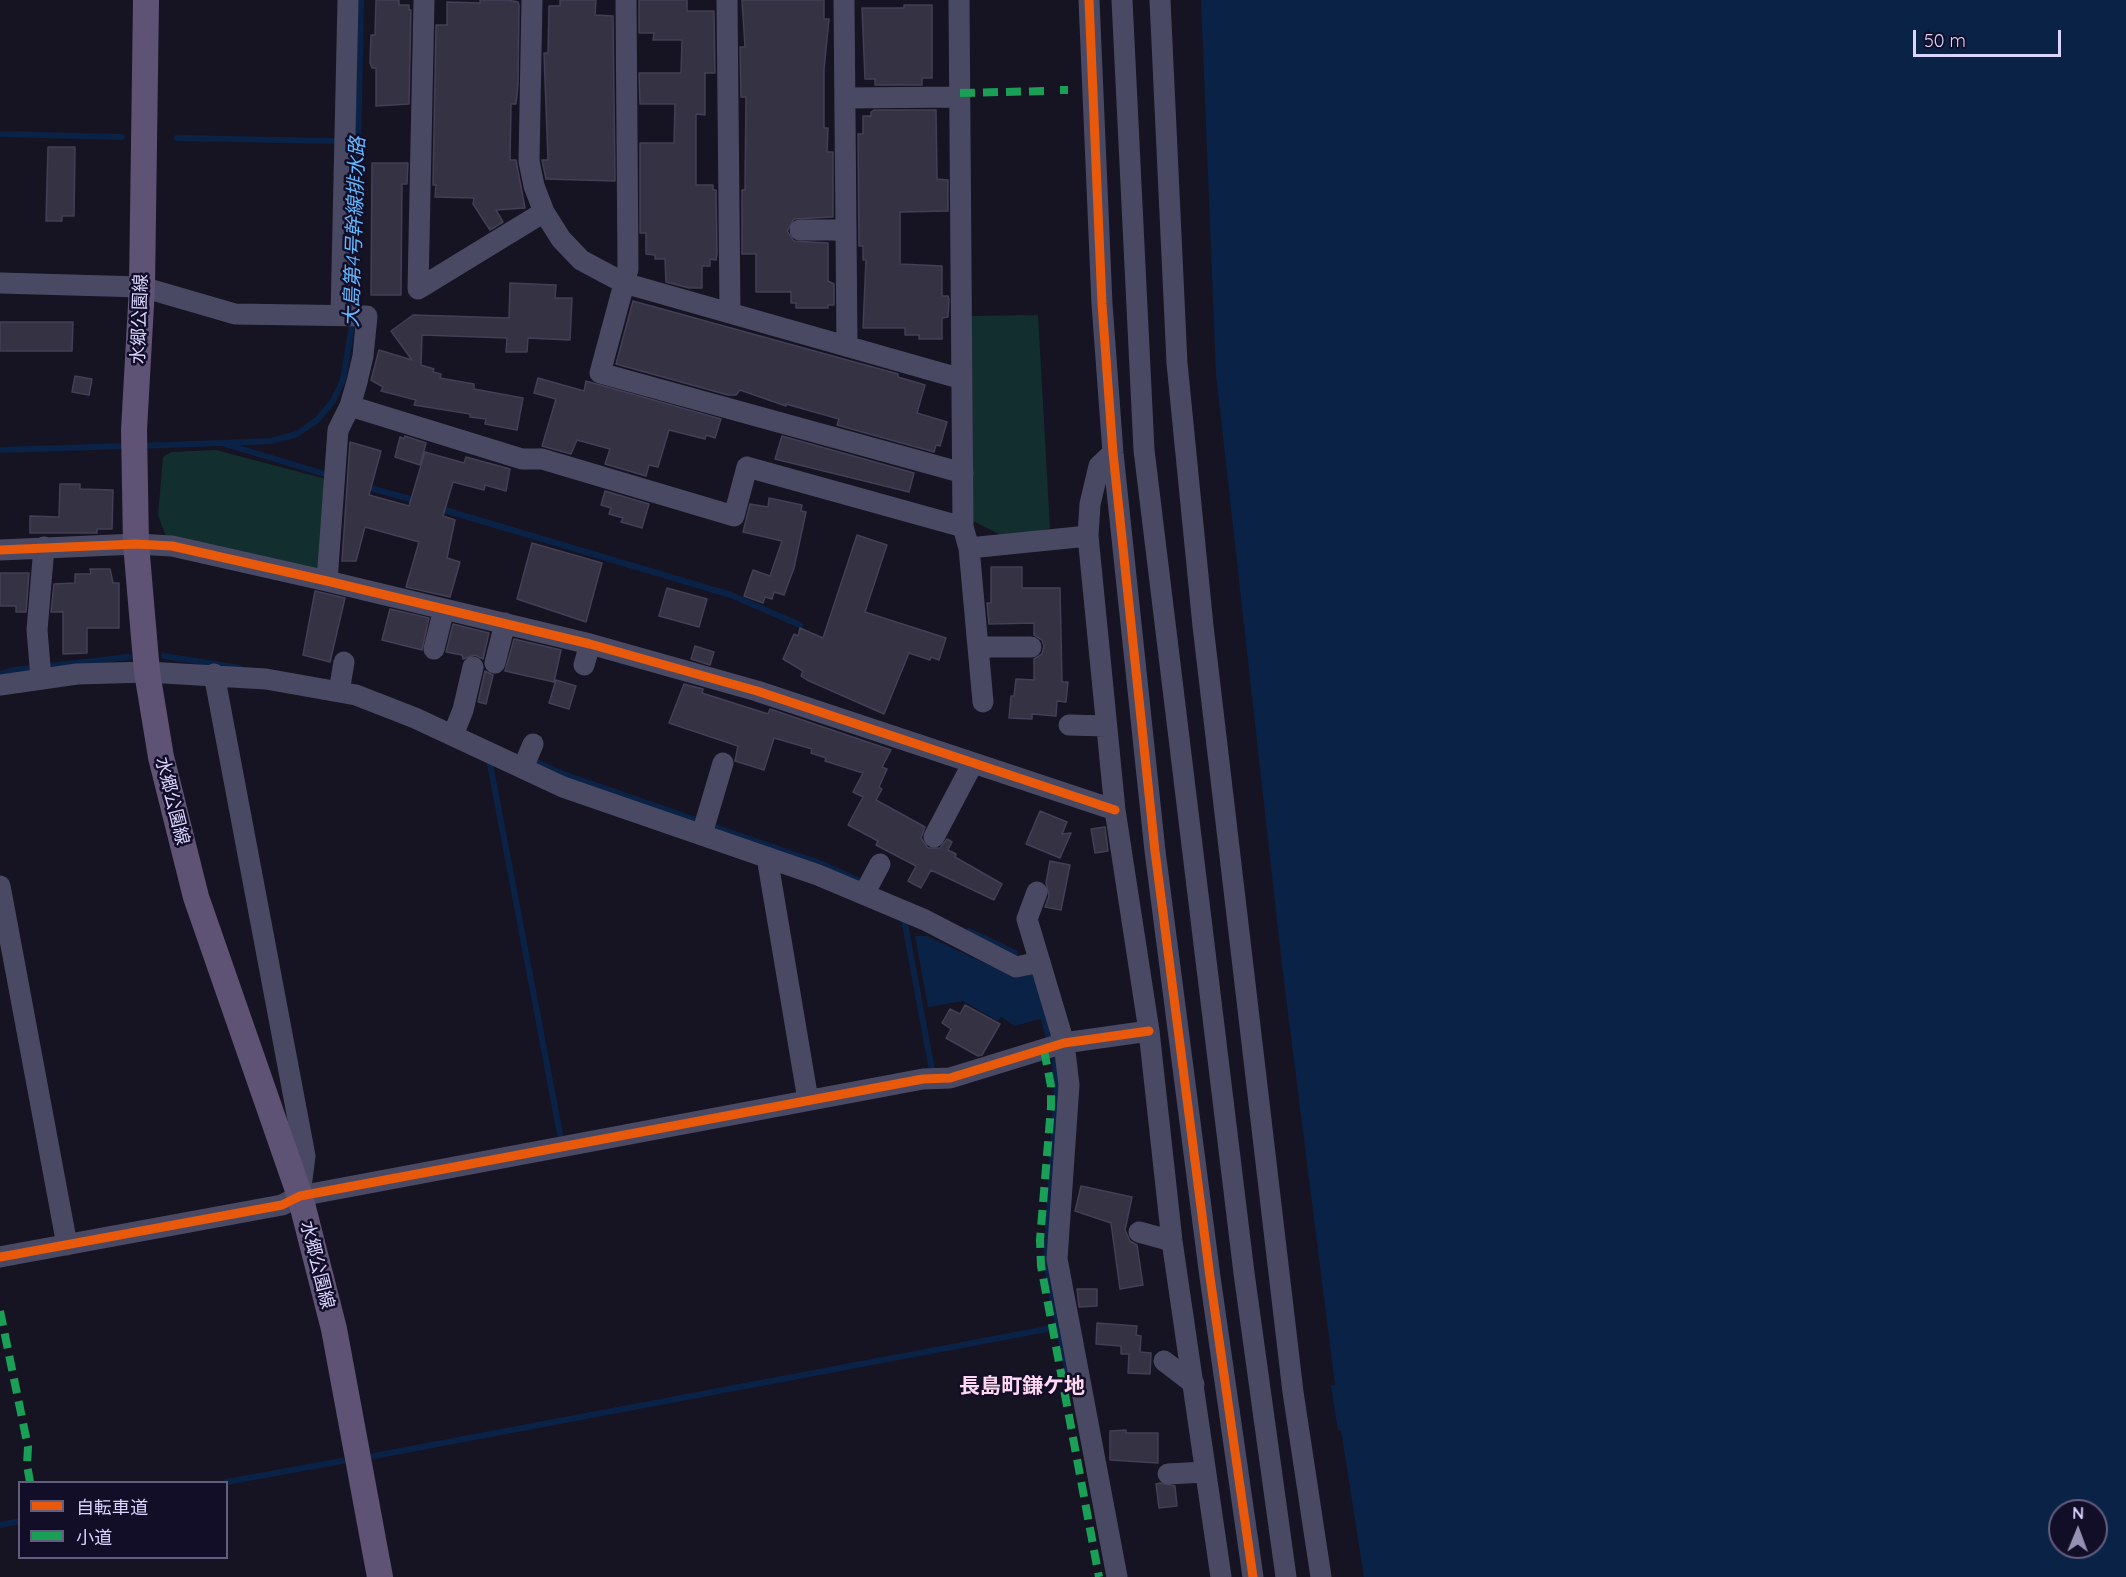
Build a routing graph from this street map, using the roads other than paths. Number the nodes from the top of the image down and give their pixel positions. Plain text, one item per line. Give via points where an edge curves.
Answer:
1 (146, 0) edge
2 (348, 0) edge
3 (424, 0) edge
4 (532, 0) edge
5 (626, 0) edge
6 (727, 0) edge
7 (844, 0) edge
8 (959, 0) edge
9 (1089, 0) edge
10 (1122, 0) edge
11 (1160, 0) edge
12 (960, 97) junction
13 (845, 98) junction
14 (544, 212) junction
15 (800, 230) dead end
16 (846, 230) junction
17 (0, 283) edge
18 (624, 283) junction
19 (142, 287) junction
20 (730, 313) junction
21 (349, 315) junction
22 (847, 346) junction
23 (962, 379) junction
24 (350, 406) junction
25 (1113, 453) junction
26 (963, 473) junction
27 (963, 526) junction
28 (1088, 536) junction
29 (136, 544) junction
30 (44, 547) junction
31 (969, 548) junction
32 (0, 550) edge
33 (327, 581) junction
34 (444, 609) junction
35 (505, 623) junction
36 (591, 644) junction
37 (978, 647) junction
38 (1031, 647) dead end
39 (435, 648) dead end
40 (344, 662) dead end
41 (495, 663) dead end
42 (584, 665) dead end
43 (473, 667) dead end
44 (40, 672) junction
45 (147, 672) junction
46 (214, 674) junction
47 (0, 685) edge
48 (339, 692) junction
49 (983, 702) dead end
50 (1069, 725) dead end
51 (1107, 726) junction
52 (453, 735) junction
53 (533, 744) dead end
54 (723, 763) dead end
55 (973, 763) junction
56 (523, 768) junction
57 (1115, 810) junction
58 (702, 834) junction
59 (934, 837) dead end
60 (767, 856) junction
61 (880, 864) dead end
62 (0, 886) edge
63 (1037, 892) dead end
64 (864, 894) junction
65 (1040, 962) junction
66 (1149, 1031) junction
67 (1064, 1043) junction
68 (808, 1100) junction
69 (300, 1196) junction
70 (1139, 1232) dead end
71 (1172, 1241) junction
72 (67, 1245) junction
73 (0, 1257) edge
74 (1164, 1361) dead end
75 (1194, 1384) junction
76 (1204, 1472) junction
77 (1168, 1473) dead end
78 (1109, 1576) edge
79 (380, 1577) edge
80 (1221, 1577) edge
81 (1253, 1577) edge
82 (1286, 1577) edge
83 (1321, 1577) edge

1 - 19 main road, 水郷公園線
2 - 21 street
3 - 14 street via 418,289
4 - 14 street via 529,161
5 - 18 street via 628,269
6 - 20 street
7 - 13 street
8 - 12 street
9 - 25 street via 1102,304
10 - 82 street via 1144,450 1244,1273
11 - 83 street via 1178,363 1202,615 1293,1392
12 - 13 street
12 - 23 street
13 - 16 street
14 - 18 street via 581,261
15 - 16 street
16 - 22 street
17 - 19 street
18 - 20 street
18 - 26 street via 600,373
19 - 21 street via 235,314
19 - 29 main road, 水郷公園線 via 134,430
20 - 22 street
21 - 24 street via 367,316 363,357
22 - 23 street
23 - 26 street
24 - 27 street via 522,459 542,459 734,516 747,467
24 - 33 street via 338,430
25 - 28 street via 1099,466
25 - 81 street via 1155,851
26 - 27 street
27 - 31 street
28 - 31 street
28 - 51 street
29 - 30 street
29 - 33 street via 172,546
29 - 45 main road, 水郷公園線
30 - 32 street
30 - 44 street via 38,630
31 - 37 street
33 - 34 street
34 - 35 street
34 - 39 street
35 - 36 street
35 - 41 street
36 - 42 street
36 - 55 street via 757,692
37 - 38 street
37 - 49 street
40 - 48 street
43 - 52 street
44 - 45 street
44 - 47 street
45 - 46 street
45 - 69 main road, 水郷公園線 via 161,757 196,897
46 - 48 street
46 - 69 street via 305,1156
48 - 52 street via 356,695
50 - 51 street
51 - 57 street
52 - 56 street
53 - 56 street
54 - 58 street
55 - 57 street
55 - 59 street
56 - 58 street via 563,787
57 - 66 street
58 - 60 street
60 - 64 street
60 - 68 street
61 - 64 street
62 - 72 street
63 - 65 street via 1027,919
64 - 65 street via 1016,967
65 - 67 street
66 - 67 street
66 - 71 street
67 - 68 street via 950,1078 923,1079
67 - 78 street via 1069,1085 1057,1259
68 - 69 street
69 - 72 street via 282,1205
69 - 79 main road, 水郷公園線 via 334,1329
70 - 71 street
71 - 75 street
72 - 73 street
74 - 75 street
75 - 76 street
76 - 77 street
76 - 80 street

